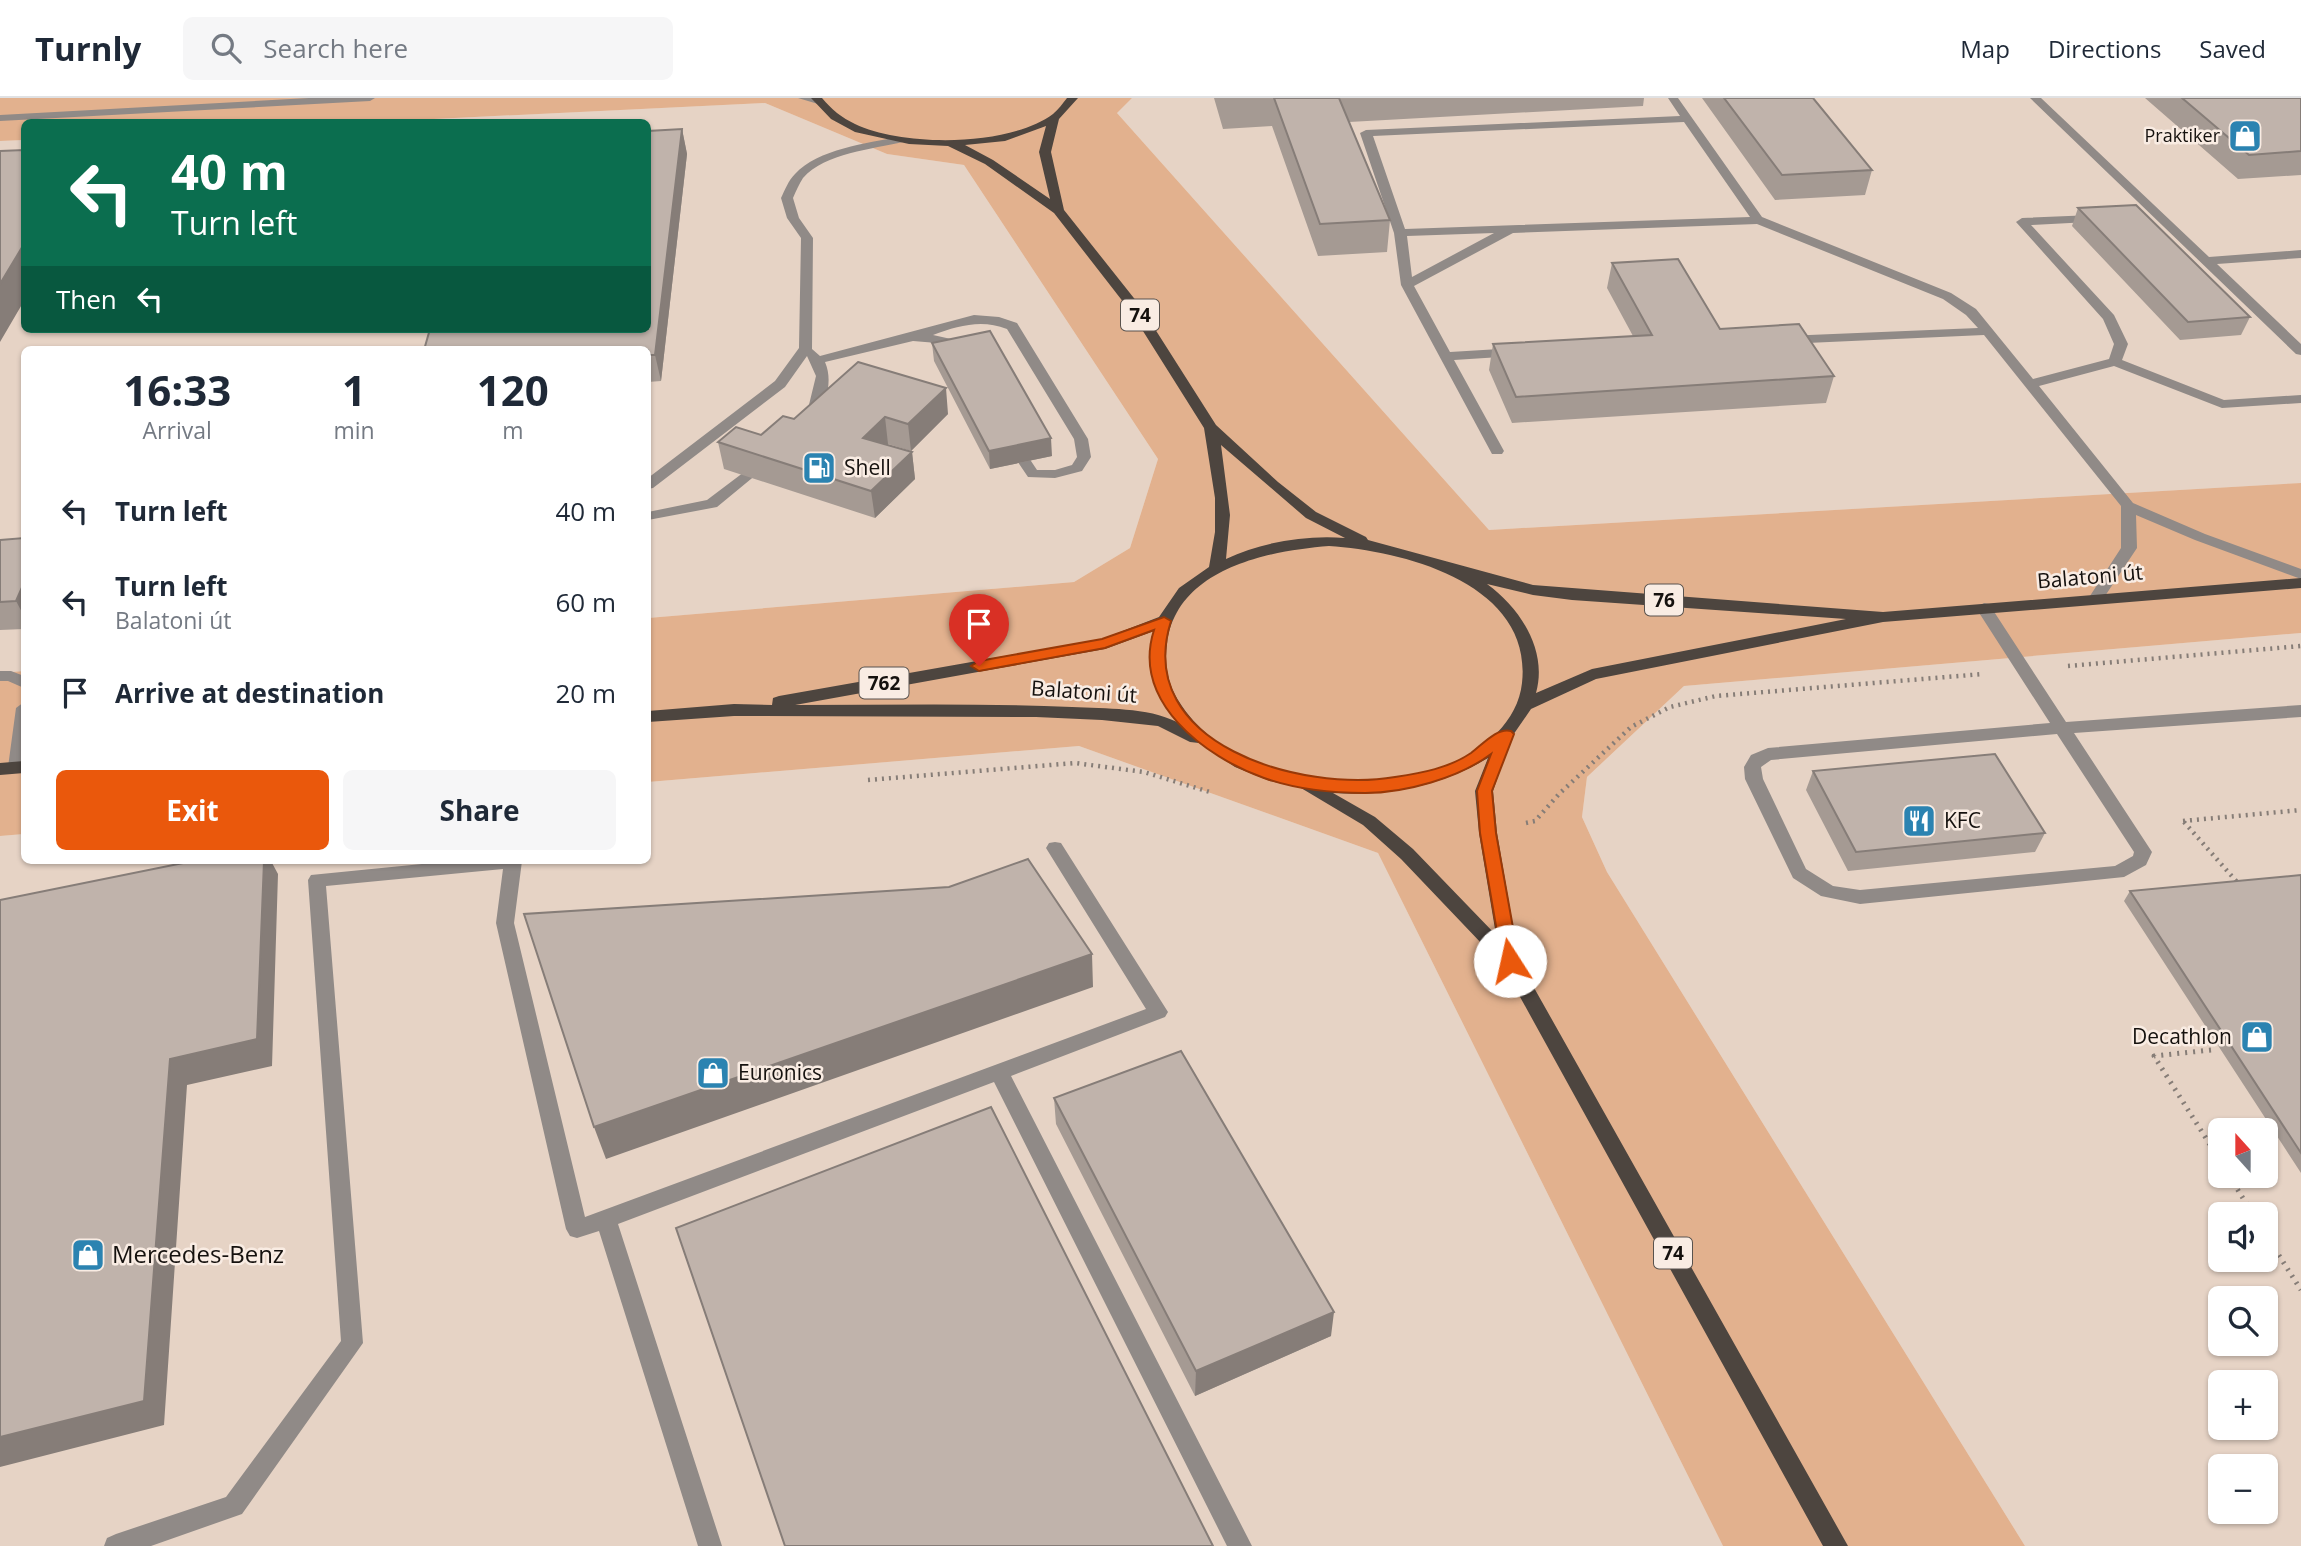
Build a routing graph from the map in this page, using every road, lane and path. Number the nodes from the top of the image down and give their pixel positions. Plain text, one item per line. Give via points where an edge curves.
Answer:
1 (370, 98) edge
2 (803, 98) edge
3 (1073, 98) edge
4 (1673, 98) edge
5 (2035, 98) edge
6 (817, 99) edge
7 (1054, 117) junction
8 (0, 118) edge
9 (1688, 119) junction
10 (900, 140) junction
11 (951, 143) junction
12 (1058, 210) junction
13 (2089, 218) edge
14 (1758, 220) junction
15 (1511, 229) junction
16 (1400, 233) junction
17 (2301, 254) edge
18 (2206, 261) junction
19 (1407, 285) junction
20 (1988, 331) junction
21 (913, 337) junction
22 (1775, 340) edge
23 (806, 348) junction
24 (2301, 351) edge
25 (1528, 352) edge
26 (1446, 356) junction
27 (818, 360) junction
28 (2115, 362) junction
29 (969, 364) edge
30 (2030, 384) junction
31 (2301, 399) edge
32 (1211, 428) junction
33 (801, 431) edge
34 (1006, 431) edge
35 (1497, 451) dead end
36 (771, 456) edge
37 (651, 483) edge
38 (2129, 506) junction
39 (651, 515) edge
40 (1370, 544) junction
41 (1449, 567) junction
42 (1216, 569) junction
43 (2301, 574) edge
44 (2301, 583) edge
45 (2096, 599) junction
46 (1984, 608) junction
47 (1882, 617) junction
48 (1164, 621) junction
49 (2301, 646) edge
50 (2023, 670) junction
51 (0, 676) edge
52 (21, 681) edge
53 (1525, 705) junction
54 (734, 710) junction
55 (2301, 711) edge
56 (651, 717) edge
57 (21, 726) edge
58 (2062, 728) junction
59 (1506, 734) junction
60 (1215, 747) junction
61 (14, 768) edge
62 (868, 780) dead end
63 (1300, 782) junction
64 (1224, 797) dead end
65 (2301, 810) edge
66 (1488, 833) junction
67 (1055, 848) dead end
68 (482, 864) edge
69 (513, 864) edge
70 (2244, 890) edge
71 (1510, 961) junction
72 (2211, 1050) dead end
73 (999, 1072) junction
74 (2208, 1141) edge
75 (606, 1219) junction
76 (2278, 1254) edge
77 (2301, 1290) edge
78 (116, 1546) edge
79 (710, 1546) edge
80 (1240, 1546) edge
81 (1836, 1546) edge

1 - 8 street
2 - 6 street
3 - 7 main road, 74
4 - 9 street
5 - 18 street
6 - 10 main road, 74 via 857,130
7 - 11 main road, 74 via 1012,136
7 - 12 main road, 74 via 1045,152
9 - 14 street
9 - 16 street via 1366,133
10 - 11 main road, 74
10 - 23 street via 833,157 798,176 787,198 793,218 807,238
11 - 12 main road, 74 via 989,162
12 - 32 main road, 74 via 1136,310
13 - 28 street via 2022,222 2109,318 2121,344
14 - 15 street
14 - 20 street via 1947,296
15 - 16 street
15 - 19 street
16 - 19 street
17 - 18 street
18 - 24 street
19 - 26 street
20 - 22 street
20 - 30 street
21 - 27 street
21 - 29 street via 954,344
21 - 34 street via 949,323 976,319 1012,326 1081,439 1084,457 1077,468 1032,474
23 - 27 street
23 - 37 street via 780,384
25 - 26 street
26 - 35 street
27 - 33 street via 825,379 811,423
28 - 30 street
28 - 31 street via 2221,404
30 - 38 street
32 - 40 main road, 74 via 1311,515
32 - 42 main road, 74 via 1223,487 1224,539
36 - 39 street via 712,504
38 - 43 street
38 - 45 street via 2129,548
40 - 41 main road, 74
40 - 42 main road, 74 via 1283,546 1243,556
41 - 47 main road, 76 via 1529,589 1582,596
41 - 53 main road, 74 via 1496,599 1525,639 1531,684
42 - 48 main road, 74 via 1185,593
44 - 45 main road, Balatoni út / 76
45 - 46 main road, Balatoni út / 76
46 - 47 main road, Balatoni út / 76
46 - 50 street
47 - 53 main road, 76 via 1592,674
48 - 54 main road, Balatoni út / 762 via 1105,644
48 - 60 main road, 74 via 1157,643 1162,687 1192,729
49 - 50 path
50 - 58 street
50 - 66 path via 1716,696 1670,707 1631,727 1535,821
51 - 52 street
53 - 59 main road, 74
54 - 56 main road, Balatoni út / 762
54 - 60 main road, Balatoni út / 762 via 1102,713 1161,721
55 - 58 street
57 - 61 street
58 - 58 street via 1768,754 1756,759 1752,768 1800,873 1823,891 1860,897 2129,868 2143,852
59 - 63 main road, 74 via 1462,766 1433,777 1368,788
59 - 66 main road, 74 via 1484,791
60 - 63 main road, 74 via 1269,774
62 - 64 path via 1075,763 1144,772
63 - 71 main road, 74 via 1369,821
65 - 70 path via 2183,821
66 - 71 main road, 74
67 - 73 street via 1158,1012
68 - 78 street via 317,880 352,1343 234,1506
69 - 75 street via 505,923 577,1229
71 - 81 main road, 74
72 - 74 path via 2154,1056
73 - 75 street
73 - 80 street
75 - 79 street
76 - 77 path

